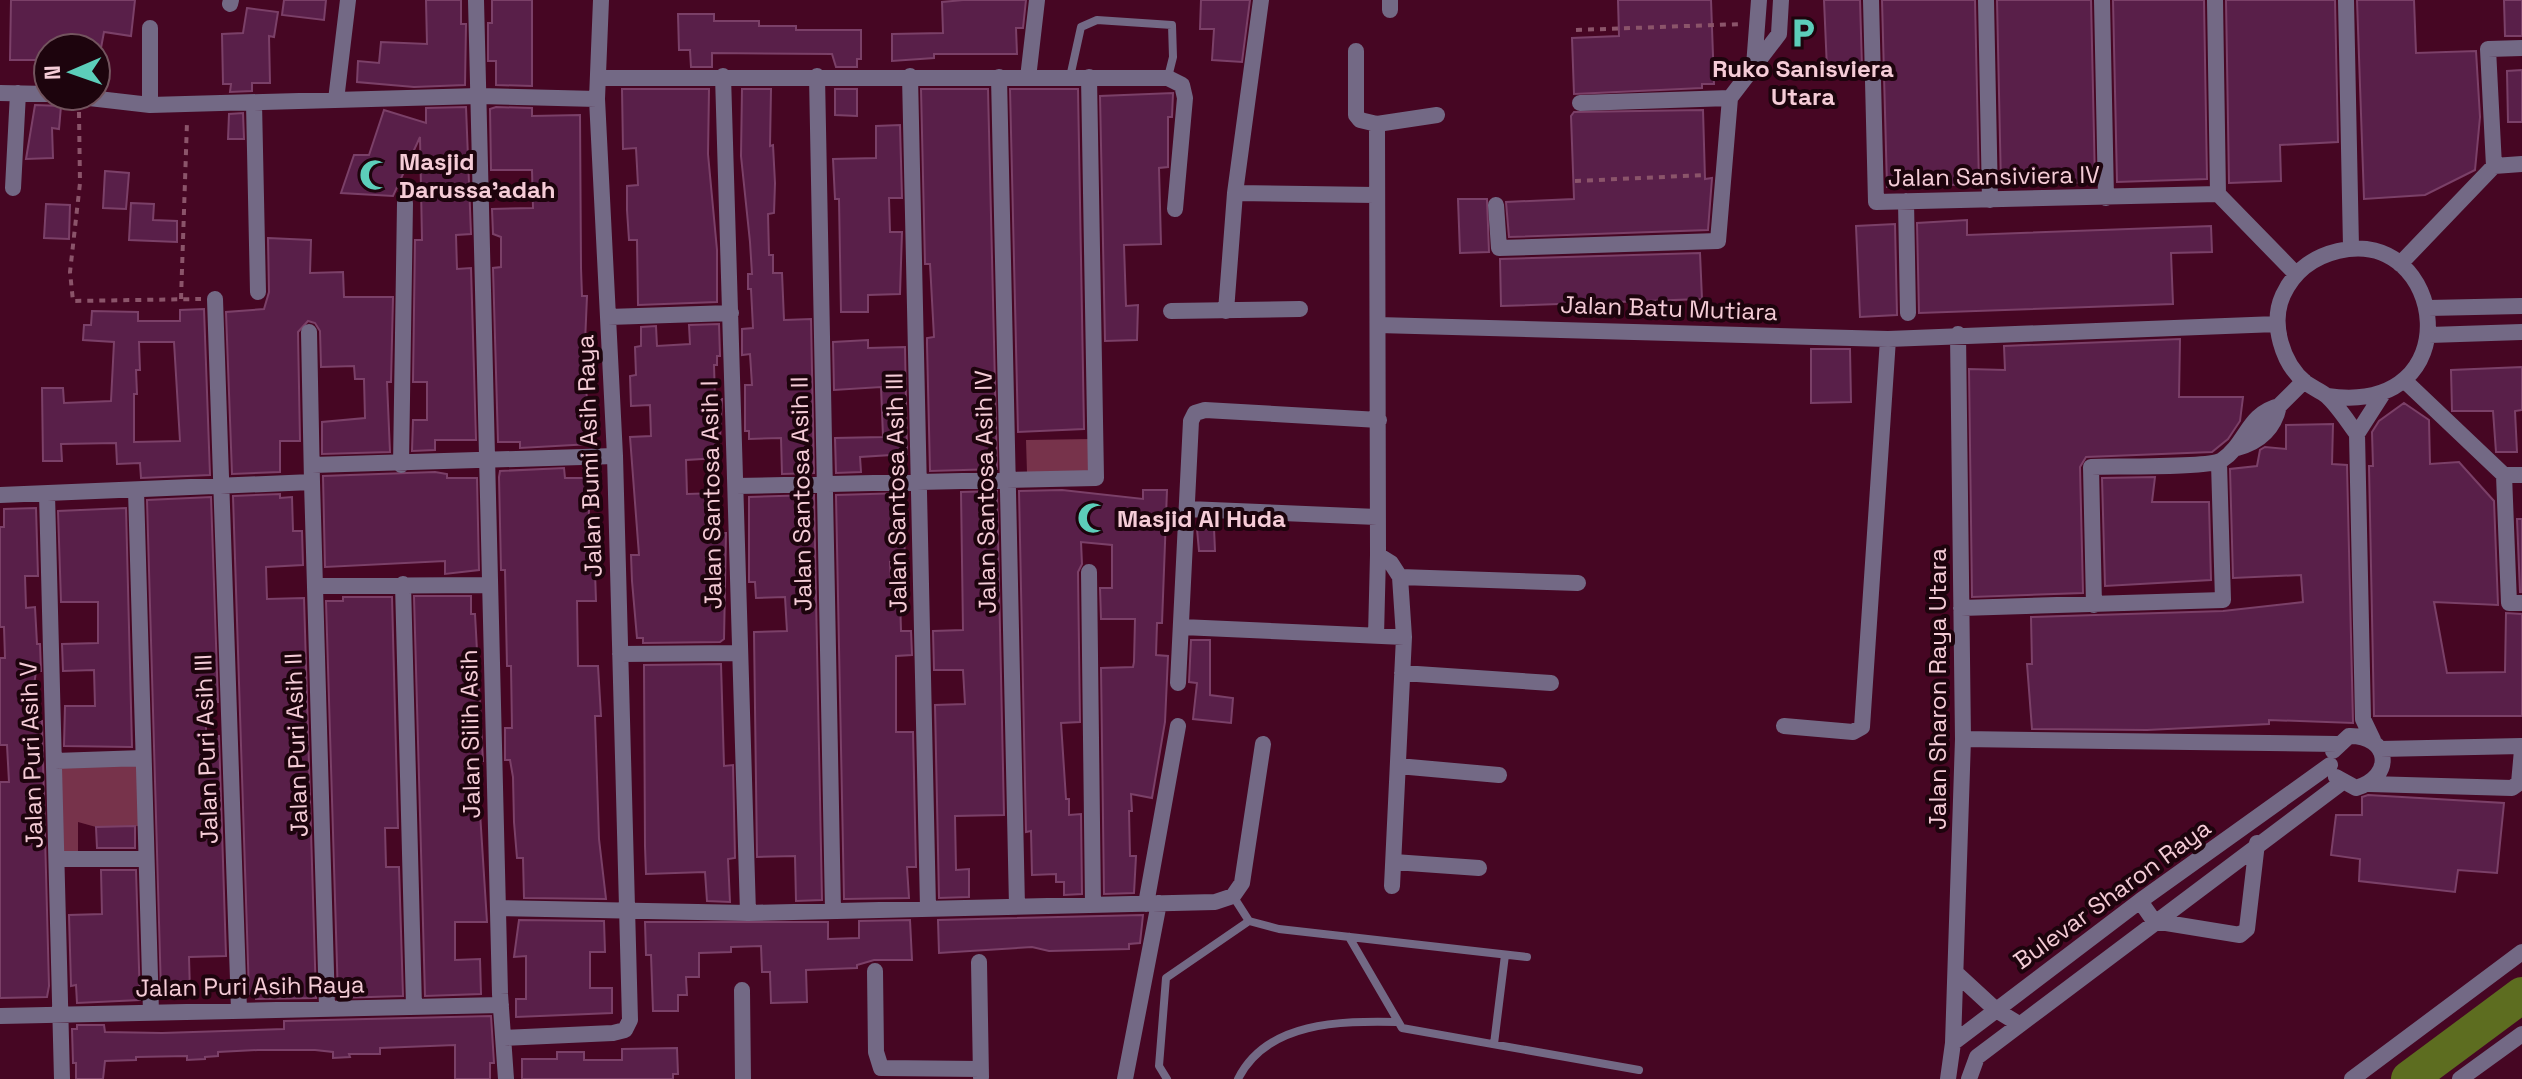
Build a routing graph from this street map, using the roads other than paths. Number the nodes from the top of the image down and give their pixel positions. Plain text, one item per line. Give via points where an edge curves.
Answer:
1 (348, 0) edge
2 (476, 0) edge
3 (601, 0) edge
4 (1037, 0) edge
5 (1261, 0) edge
6 (1759, 0) edge
7 (1781, 0) edge
8 (1871, 0) edge
9 (1986, 0) edge
10 (2102, 0) edge
11 (2215, 0) edge
12 (2346, 0) edge
13 (150, 28) dead end
14 (2522, 48) edge
15 (1356, 51) dead end
16 (1754, 66) junction
17 (723, 76) junction
18 (817, 76) junction
19 (910, 76) junction
20 (999, 77) junction
21 (1070, 77) junction
22 (1089, 77) junction
23 (599, 78) junction
24 (1028, 78) junction
25 (1168, 78) junction
26 (0, 93) edge
27 (18, 93) junction
28 (32, 93) edge
29 (479, 96) junction
30 (1730, 98) junction
31 (597, 99) junction
32 (336, 100) junction
33 (112, 101) edge
34 (254, 103) junction
35 (1580, 103) dead end
36 (150, 105) junction
37 (1437, 115) dead end
38 (1377, 124) junction
39 (2522, 164) edge
40 (2494, 166) junction
41 (13, 188) dead end
42 (1235, 193) junction
43 (2218, 194) junction
44 (1375, 195) junction
45 (2106, 198) junction
46 (1990, 200) junction
47 (1906, 201) junction
48 (405, 203) dead end
49 (1496, 205) dead end
50 (1175, 209) dead end
51 (2351, 247) junction
52 (2400, 264) junction
53 (2296, 274) junction
54 (258, 292) dead end
55 (215, 299) road end
56 (2522, 306) edge
57 (2428, 308) junction
58 (1300, 309) dead end
59 (1171, 311) dead end
60 (1226, 311) junction
61 (731, 313) junction
62 (1908, 313) dead end
63 (608, 317) junction
64 (2277, 324) junction
65 (1378, 325) junction
66 (309, 332) dead end
67 (2522, 332) edge
68 (1958, 334) junction
69 (2429, 335) junction
70 (1888, 339) junction
71 (2304, 381) junction
72 (2405, 381) junction
73 (2382, 395) junction
74 (2327, 396) junction
75 (1379, 420) junction
76 (2357, 434) junction
77 (615, 456) junction
78 (488, 461) junction
79 (2219, 463) junction
80 (401, 465) junction
81 (312, 473) junction
82 (2504, 475) junction
83 (2522, 475) edge
84 (921, 480) junction
85 (1009, 480) junction
86 (825, 482) junction
87 (220, 486) junction
88 (736, 486) junction
89 (136, 490) junction
90 (47, 494) junction
91 (0, 495) edge
92 (1188, 509) junction
93 (1377, 517) junction
94 (1378, 555) junction
95 (1089, 572) dead end
96 (1400, 577) junction
97 (1578, 583) dead end
98 (403, 584) junction
99 (490, 585) junction
100 (315, 586) junction
101 (2522, 603) edge
102 (2094, 605) junction
103 (1961, 608) junction
104 (1182, 627) junction
105 (1376, 636) junction
106 (1404, 637) junction
107 (739, 653) junction
108 (620, 654) junction
109 (1402, 673) junction
110 (1178, 683) dead end
111 (1551, 683) dead end
112 (2363, 719) junction
113 (1178, 726) dead end
114 (1784, 726) dead end
115 (1963, 739) junction
116 (1263, 744) dead end
117 (2376, 744) junction
118 (2334, 748) junction
119 (2522, 748) edge
120 (143, 758) junction
121 (55, 761) junction
122 (1398, 766) junction
123 (1499, 775) dead end
124 (2341, 783) junction
125 (2370, 784) junction
126 (2257, 843) junction
127 (58, 859) junction
128 (146, 859) junction
129 (1394, 862) junction
130 (1479, 868) dead end
131 (1392, 886) dead end
132 (1233, 896) junction
133 (2140, 901) junction
134 (1152, 904) junction
135 (1093, 905) junction
136 (1017, 906) junction
137 (498, 908) junction
138 (928, 908) junction
139 (627, 910) junction
140 (833, 911) junction
141 (748, 913) junction
142 (1249, 921) junction
143 (2154, 921) junction
144 (1349, 937) junction
145 (2522, 952) edge
146 (1505, 955) junction
147 (1527, 957) dead end
148 (979, 962) dead end
149 (875, 971) dead end
150 (1958, 975) junction
151 (742, 990) dead end
152 (501, 1005) junction
153 (327, 1007) junction
154 (414, 1007) junction
155 (239, 1010) junction
156 (1996, 1010) junction
157 (151, 1012) junction
158 (61, 1014) junction
159 (0, 1016) edge
160 (1397, 1022) junction
161 (2019, 1024) junction
162 (2522, 1034) edge
163 (504, 1038) junction
164 (1953, 1043) junction
165 (1494, 1044) junction
166 (1639, 1070) dead end
167 (981, 1074) edge
168 (62, 1079) edge
169 (506, 1079) edge
170 (743, 1079) edge
171 (1125, 1079) edge
172 (1167, 1079) edge
173 (1238, 1079) edge
174 (1948, 1079) edge
175 (1969, 1079) edge
176 (2352, 1079) edge
177 (2460, 1079) edge

1 - 32 street
2 - 29 street, Jalan Silih Asih
3 - 23 street, Jalan Bumi Asih Raya
4 - 24 street
5 - 42 street
6 - 16 street
7 - 16 street via 1779,34
8 - 47 street, Jalan Sansiviera IV via 1876,202
9 - 46 street
10 - 45 street
11 - 43 street
12 - 51 street
13 - 36 street
14 - 40 street via 2488,49
15 - 38 street via 1356,115
16 - 30 street
17 - 18 street
17 - 23 street
17 - 61 street, Jalan Santosa Asih I
18 - 19 street
18 - 86 street, Jalan Santosa Asih II
19 - 20 street
19 - 84 street, Jalan Santosa Asih III
20 - 24 street
20 - 85 street, Jalan Santosa Asih IV
21 - 22 street
21 - 24 street
21 - 25 lane via 1081,27 1097,20 1172,25
22 - 25 street
22 - 85 street via 1096,478
23 - 31 street, Jalan Bumi Asih Raya
25 - 50 street via 1182,85 1185,98
26 - 27 street
27 - 28 street
27 - 41 street
29 - 31 street
29 - 32 street
29 - 78 street, Jalan Silih Asih
30 - 35 street
30 - 49 street via 1718,241 1499,248
31 - 63 street, Jalan Bumi Asih Raya
32 - 34 street
33 - 36 street
34 - 36 street
34 - 54 street
37 - 38 street
38 - 44 street
39 - 40 street
40 - 52 street
42 - 44 street
42 - 60 street
43 - 45 street, Jalan Sansiviera IV
43 - 53 street
44 - 65 street
45 - 46 street, Jalan Sansiviera IV
46 - 47 street, Jalan Sansiviera IV
47 - 62 street
48 - 80 street
51 - 52 street via 2377,251
51 - 53 street via 2321,255
52 - 57 street via 2418,283
53 - 64 street via 2282,297
55 - 87 street, Jalan Puri Asih III
56 - 57 street
57 - 69 street
58 - 60 street
59 - 60 street
61 - 63 street
61 - 88 street, Jalan Santosa Asih I
63 - 77 street, Jalan Bumi Asih Raya
64 - 68 street, Jalan Batu Mutiara
64 - 71 street via 2284,356
65 - 70 street, Jalan Batu Mutiara
65 - 75 street
66 - 81 street, Jalan Puri Asih II
67 - 69 street
68 - 70 street, Jalan Batu Mutiara
68 - 103 street, Jalan Sharon Raya Utara
69 - 72 street via 2421,360
70 - 114 street via 1862,727 1853,732
71 - 74 street
71 - 79 street via 2279,406 2249,423 2237,448
72 - 73 street
72 - 82 street
73 - 74 street via 2356,400
73 - 76 street
74 - 76 street
75 - 92 street via 1195,413
75 - 93 street
76 - 112 street
77 - 78 street
77 - 108 street, Jalan Bumi Asih Raya
78 - 80 street
78 - 99 street, Jalan Silih Asih
79 - 102 street via 2091,467
79 - 102 street via 2223,600
80 - 81 street
81 - 87 street
81 - 100 street, Jalan Puri Asih II
82 - 83 street
82 - 101 street via 2509,603
84 - 85 street
84 - 86 street
84 - 138 street, Jalan Santosa Asih III
85 - 136 street, Jalan Santosa Asih IV
86 - 88 street
86 - 140 street, Jalan Santosa Asih II
87 - 89 street
87 - 155 street, Jalan Puri Asih III
88 - 107 street, Jalan Santosa Asih I
89 - 90 street
89 - 120 street
90 - 91 street
90 - 121 street, Jalan Puri Asih V
92 - 93 street
92 - 104 street
93 - 94 street
94 - 96 street
94 - 105 street
95 - 135 street
96 - 97 street
96 - 106 street
98 - 99 street
98 - 100 street
98 - 154 street
99 - 137 street, Jalan Silih Asih
100 - 153 street, Jalan Puri Asih II
102 - 103 street
103 - 115 street, Jalan Sharon Raya Utara
104 - 105 street
104 - 110 street
105 - 106 street
106 - 109 street
107 - 108 street
107 - 141 street, Jalan Santosa Asih I
108 - 139 street, Jalan Bumi Asih Raya
109 - 111 street
109 - 122 street
112 - 117 street
112 - 118 street, Bulevar Sharon Raya
113 - 134 street
115 - 118 street
115 - 150 street, Jalan Sharon Raya Utara
116 - 132 street via 1242,883
117 - 118 street
117 - 119 street
117 - 125 street via 2383,761
118 - 124 street
118 - 133 street, Bulevar Sharon Raya
119 - 125 street via 2519,783 2512,788
120 - 121 street
120 - 128 street
121 - 127 street, Jalan Puri Asih V
122 - 123 street
122 - 129 street
124 - 125 street via 2356,788
124 - 126 street, Bulevar Sharon Raya
126 - 143 street, Bulevar Sharon Raya
126 - 143 street via 2244,933
127 - 128 street
127 - 158 street, Jalan Puri Asih V
128 - 157 street
129 - 130 street
129 - 131 street
132 - 134 street via 1215,902
132 - 142 lane
133 - 143 street
133 - 156 street, Bulevar Sharon Raya
134 - 135 street
134 - 171 street
135 - 136 street
136 - 138 street
137 - 139 street
137 - 152 street, Jalan Silih Asih
138 - 140 street
139 - 141 street
139 - 163 street, Jalan Bumi Asih Raya via 630,1020 625,1030
140 - 141 street
142 - 144 lane
142 - 172 lane via 1166,978 1159,1066
143 - 161 street, Bulevar Sharon Raya
144 - 146 lane
144 - 160 lane
145 - 176 street
146 - 147 lane
146 - 165 lane
148 - 167 street
149 - 167 street via 876,1052 881,1068
150 - 156 street
150 - 164 street, Jalan Sharon Raya Utara
151 - 170 street
152 - 154 street, Jalan Puri Asih Raya
152 - 163 street, Jalan Silih Asih
153 - 154 street, Jalan Puri Asih Raya
153 - 155 street, Jalan Puri Asih Raya
155 - 157 street, Jalan Puri Asih Raya
156 - 161 street
156 - 164 street, Bulevar Sharon Raya
157 - 158 street, Jalan Puri Asih Raya
158 - 159 street, Jalan Puri Asih Raya
158 - 168 street, Jalan Puri Asih V
160 - 165 lane via 1410,1031
160 - 173 lane via 1341,1021 1301,1028 1255,1055
161 - 175 street, Bulevar Sharon Raya via 1977,1057
162 - 177 street
163 - 169 street, Jalan Silih Asih
164 - 174 street
165 - 166 lane

